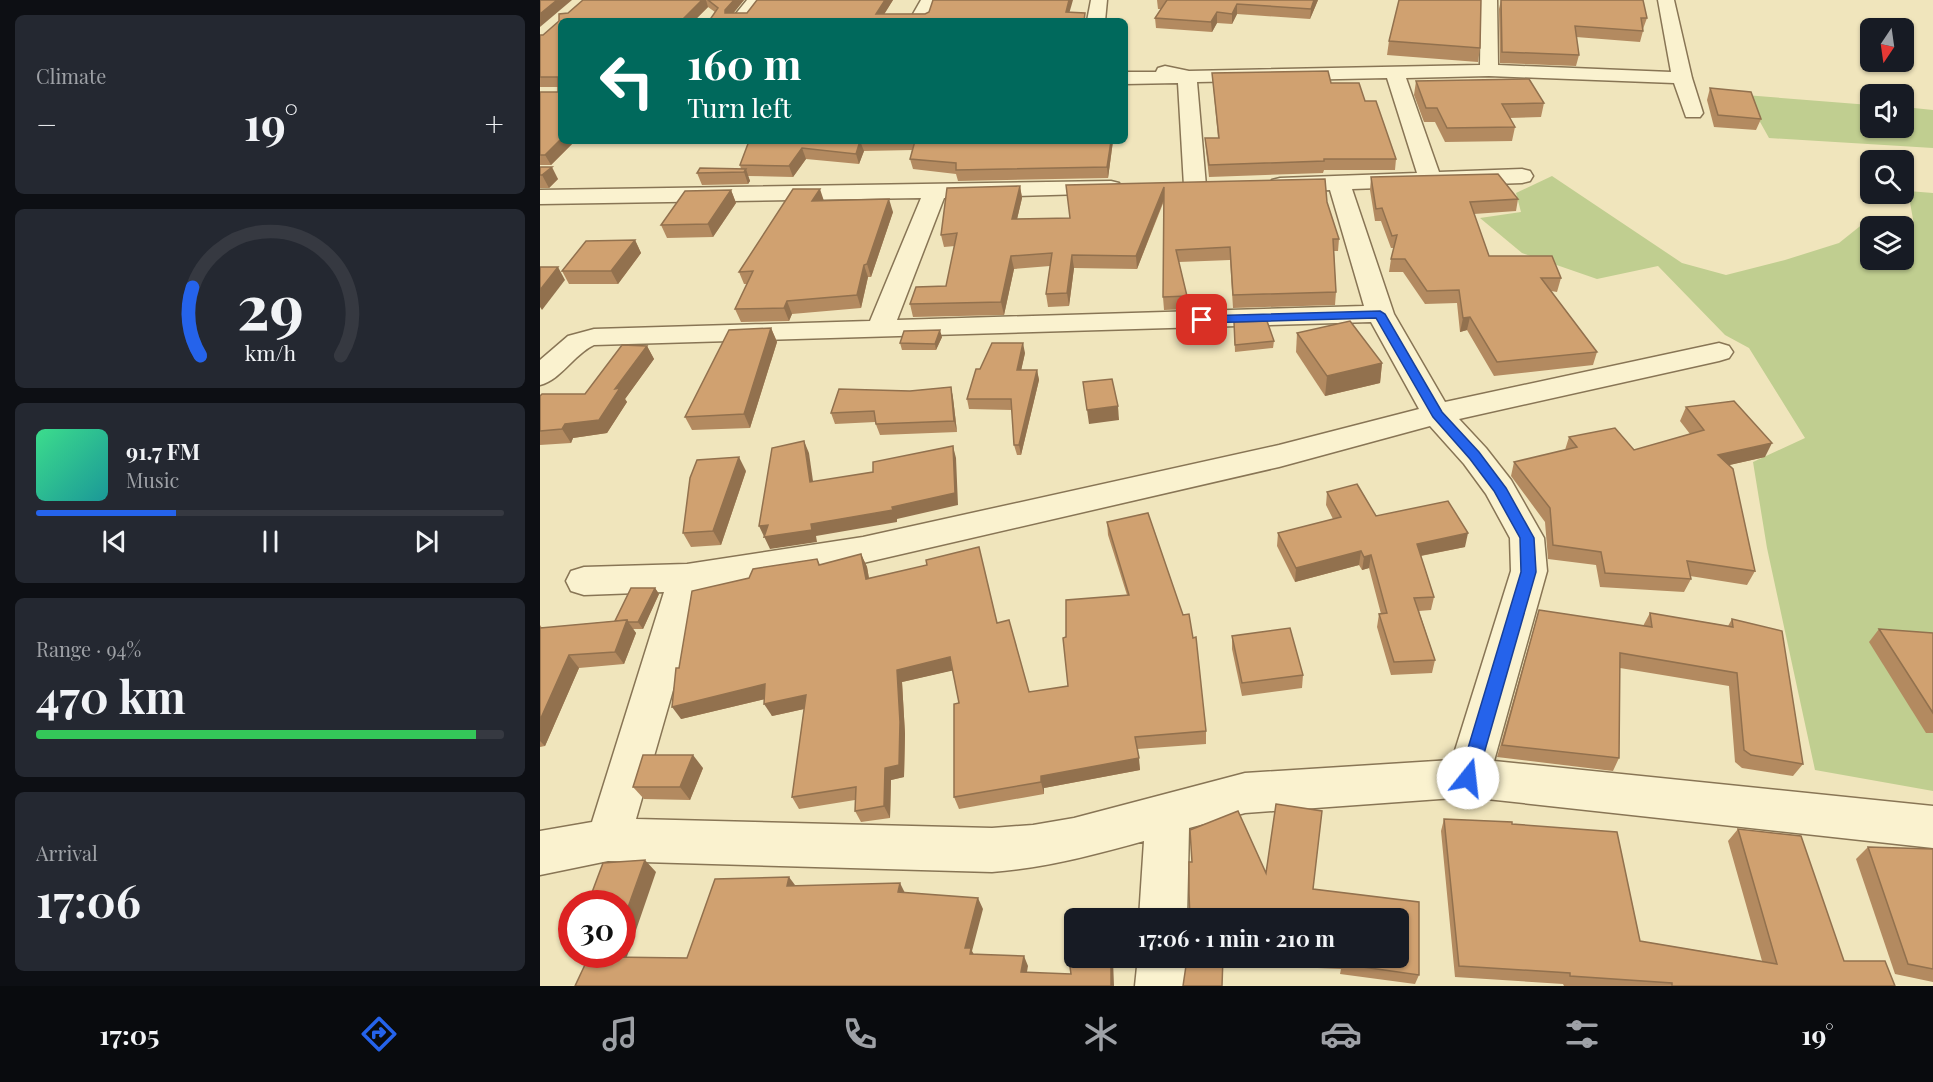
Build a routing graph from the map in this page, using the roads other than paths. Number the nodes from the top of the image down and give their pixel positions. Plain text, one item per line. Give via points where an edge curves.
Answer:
1 (756, 0) edge
2 (930, 0) edge
3 (1099, 0) edge
4 (1666, 0) edge
5 (1483, 1) edge
6 (741, 18) edge
7 (920, 18) edge
8 (1096, 18) edge
9 (1128, 65) edge
10 (1489, 70) junction
11 (1394, 71) junction
12 (1187, 76) junction
13 (1128, 78) edge
14 (1682, 78) junction
15 (1693, 113) dead end
16 (1522, 176) dead end
17 (1430, 179) junction
18 (1339, 183) junction
19 (1261, 185) edge
20 (1171, 187) edge
21 (1136, 188) edge
22 (935, 191) junction
23 (540, 197) edge
24 (1380, 314) junction
25 (880, 329) junction
26 (1719, 352) dead end
27 (540, 376) edge
28 (1437, 414) junction
29 (687, 578) junction
30 (584, 581) dead end
31 (1468, 778) junction
32 (1168, 813) junction
33 (1933, 827) edge
34 (608, 840) junction
35 (540, 853) edge
36 (1163, 908) edge
37 (1161, 968) edge
38 (1160, 986) edge

1 - 6 street
2 - 7 street
3 - 8 street
4 - 14 street
5 - 10 street
9 - 12 street
10 - 11 street
10 - 14 street
11 - 12 street
11 - 17 street
12 - 13 street
12 - 20 street via 1206,186
14 - 15 street
16 - 17 street
17 - 18 street
18 - 19 street
18 - 24 street
21 - 22 street
22 - 23 street
22 - 25 street
24 - 25 street
24 - 28 street
25 - 27 street via 584,338
26 - 28 street
28 - 29 street via 1279,456 863,550
28 - 31 street via 1499,488 1527,538 1529,572
29 - 30 street
29 - 34 street
31 - 32 street via 1245,793
31 - 33 street
32 - 34 street via 1074,839 992,850
32 - 36 street
34 - 35 street
37 - 38 street

